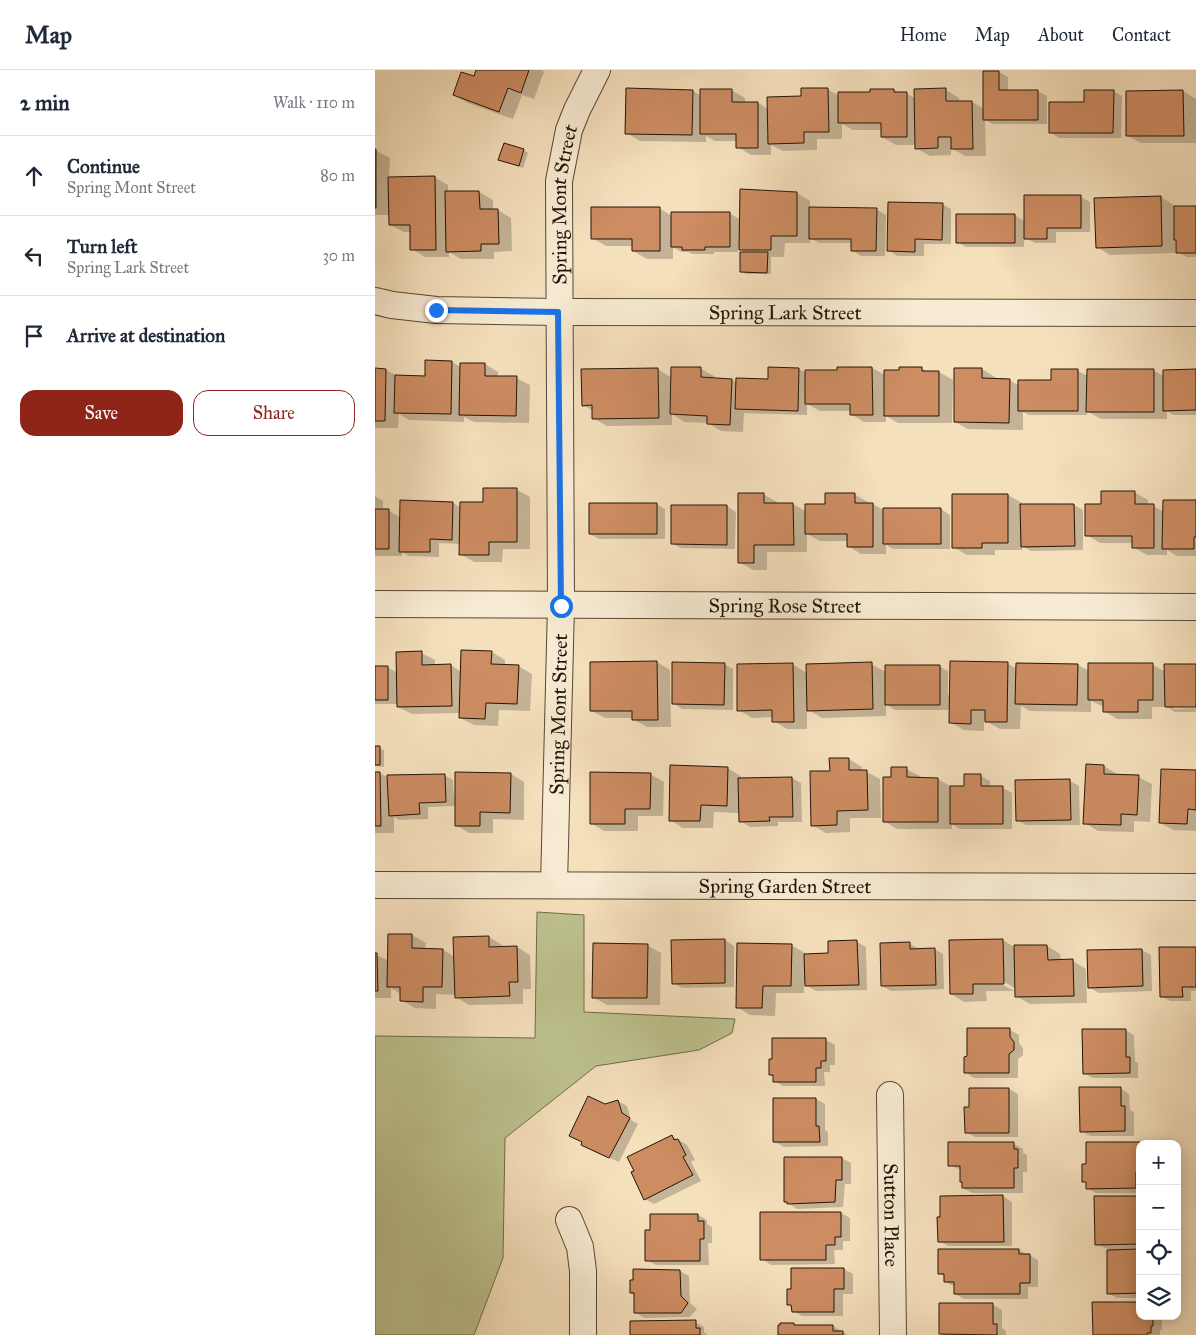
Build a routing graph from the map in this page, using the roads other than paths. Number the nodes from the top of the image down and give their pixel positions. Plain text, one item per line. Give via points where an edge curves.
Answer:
1 (597, 70) edge
2 (375, 301) edge
3 (558, 312) junction
4 (1196, 313) edge
5 (375, 604) edge
6 (561, 606) junction
7 (1196, 608) edge
8 (375, 885) edge
9 (554, 885) junction
10 (1196, 887) edge
11 (890, 1095) dead end
12 (569, 1220) dead end
13 (583, 1335) edge
14 (893, 1335) edge

1 - 3 street, Spring Mont Street via 569,130 559,181
2 - 3 street, Spring Lark Street via 436,310
3 - 4 street, Spring Lark Street
3 - 6 street, Spring Mont Street
5 - 6 street, Spring Rose Street
6 - 7 street, Spring Rose Street
6 - 9 street, Spring Mont Street
8 - 9 street, Spring Garden Street
9 - 10 street, Spring Garden Street
11 - 14 street, Sutton Place
12 - 13 street via 580,1247 583,1271

